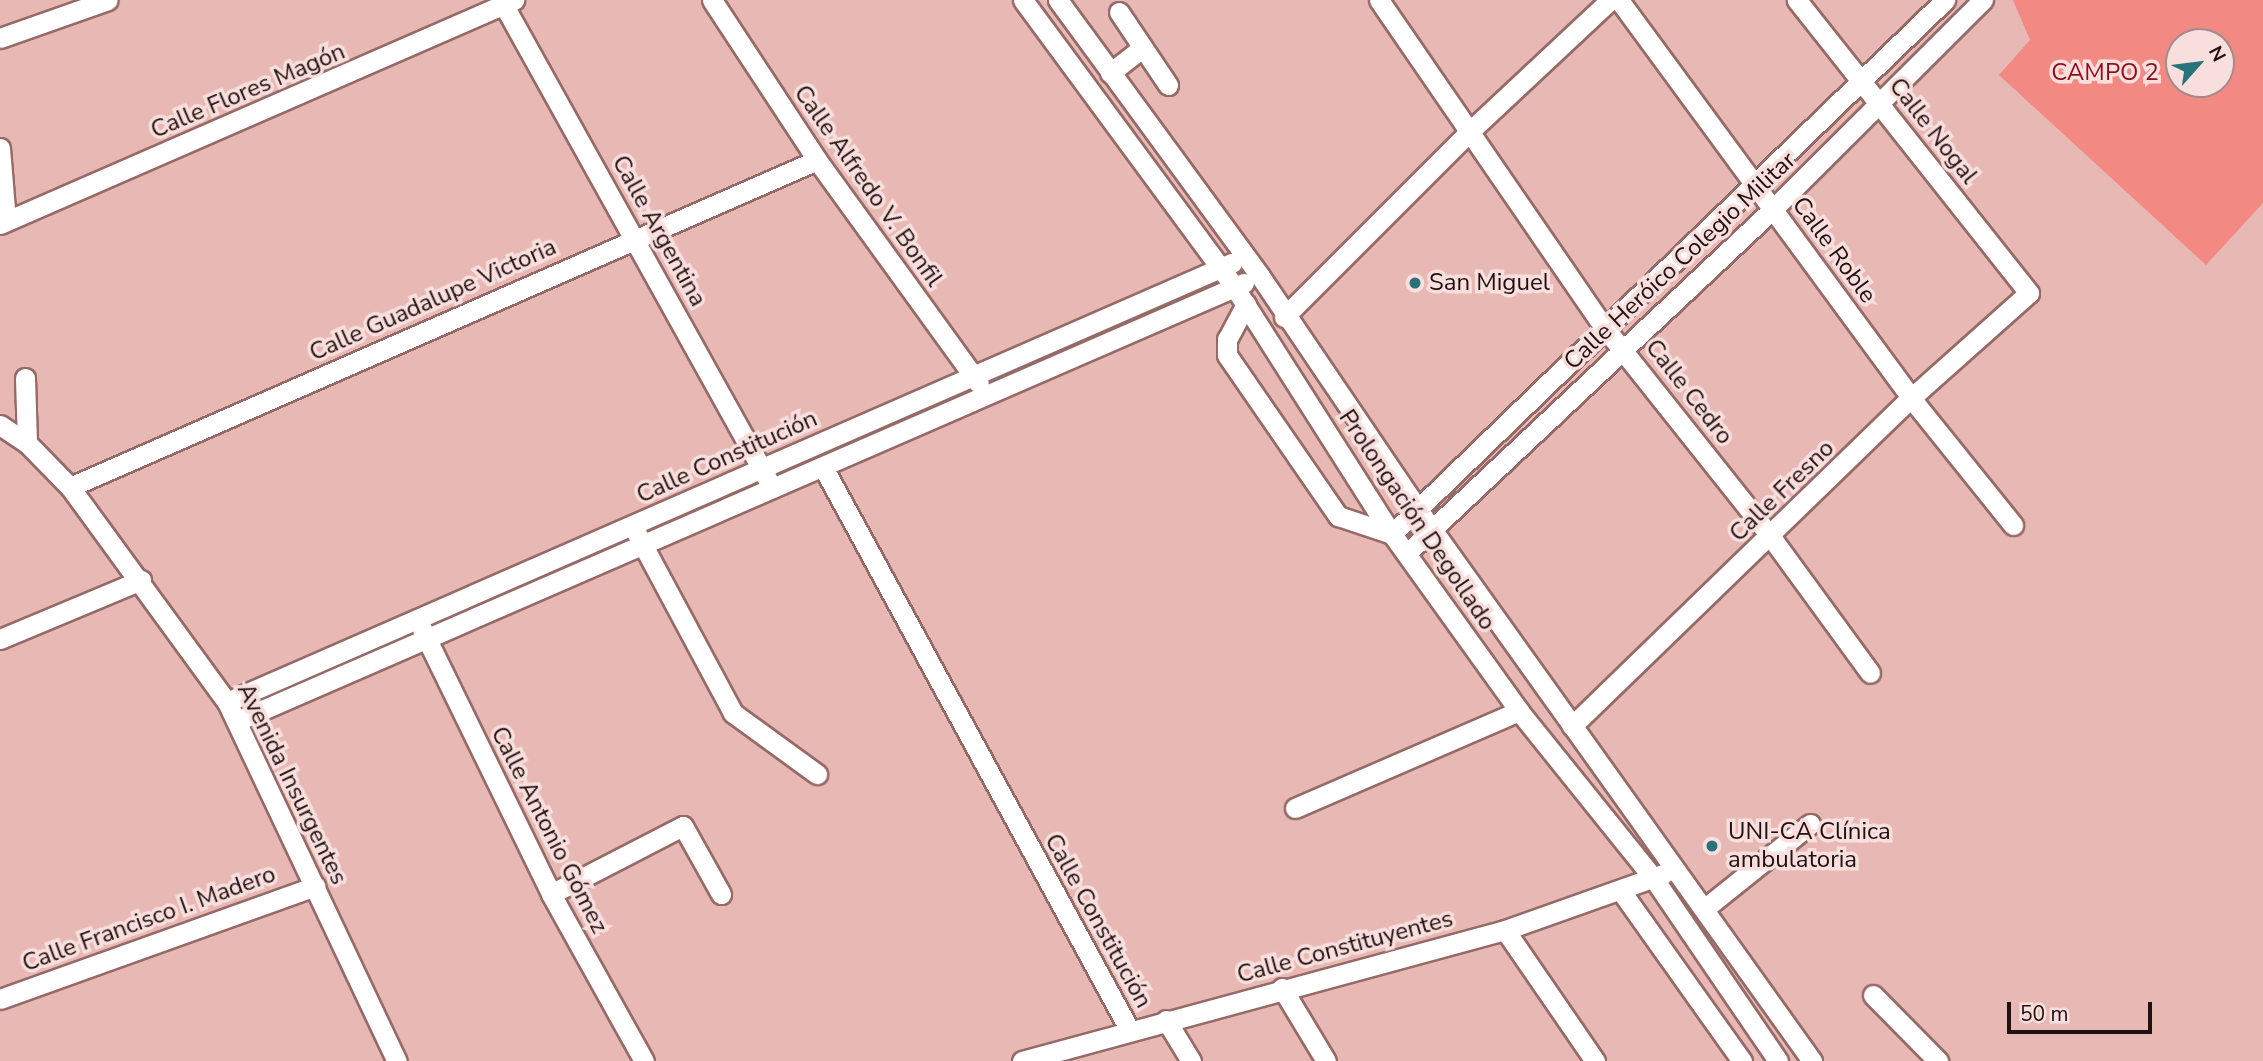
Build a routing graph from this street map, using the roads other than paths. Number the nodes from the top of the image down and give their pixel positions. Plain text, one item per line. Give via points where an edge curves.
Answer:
1 (108, 0) edge
2 (712, 0) edge
3 (1023, 0) edge
4 (1058, 0) edge
5 (1378, 0) edge
6 (1610, 0) edge
7 (1619, 0) edge
8 (1797, 0) edge
9 (1945, 0) edge
10 (1983, 0) edge
11 (507, 2) edge
12 (1119, 12) dead end
13 (0, 38) edge
14 (1142, 48) junction
15 (1110, 73) junction
16 (1860, 80) junction
17 (1168, 85) dead end
18 (1881, 103) junction
19 (1468, 133) junction
20 (0, 148) edge
21 (817, 160) junction
22 (1755, 182) junction
23 (1774, 208) junction
24 (3, 223) edge
25 (635, 238) junction
26 (1246, 257) junction
27 (1221, 268) junction
28 (1260, 276) junction
29 (2029, 293) joint
30 (1240, 296) junction
31 (1284, 317) junction
32 (1604, 327) junction
33 (1623, 349) junction
34 (973, 375) junction
35 (25, 378) dead end
36 (987, 398) junction
37 (1911, 398) junction
38 (0, 425) edge
39 (27, 443) junction
40 (823, 467) junction
41 (763, 469) junction
42 (70, 487) junction
43 (772, 487) junction
44 (1419, 511) junction
45 (2013, 525) dead end
46 (1433, 528) junction
47 (636, 534) junction
48 (1392, 534) junction
49 (1771, 537) junction
50 (1407, 553) junction
51 (141, 580) junction
52 (417, 618) junction
53 (427, 638) junction
54 (0, 639) edge
55 (1870, 673) dead end
56 (227, 702) junction
57 (1519, 711) junction
58 (237, 721) junction
59 (1572, 726) junction
60 (817, 774) dead end
61 (1295, 808) dead end
62 (1810, 824) dead end
63 (1676, 868) junction
64 (1654, 879) junction
65 (316, 886) junction
66 (1621, 891) junction
67 (551, 894) junction
68 (721, 894) dead end
69 (1704, 909) junction
70 (1505, 930) junction
71 (1282, 988) junction
72 (1873, 995) dead end
73 (0, 999) edge
74 (1166, 1020) junction
75 (1129, 1029) junction
76 (1050, 1057) edge
77 (397, 1061) edge
78 (644, 1061) edge
79 (1022, 1061) edge
80 (1191, 1061) edge
81 (1326, 1061) edge
82 (1595, 1061) edge
83 (1742, 1061) edge
84 (1778, 1061) edge
85 (1812, 1061) edge
86 (1938, 1061) edge

1 - 13 street
2 - 21 street, Calle Alfredo V. Bonfil
3 - 27 street, Prolongación Degollado
4 - 15 street, Prolongación Degollado
5 - 19 street, Calle Cedro
6 - 19 street
7 - 22 street, Calle Roble
8 - 16 street, Calle Nogal
9 - 16 street, Calle Heróico Colegio Militar
10 - 18 street, Calle Heróico Colegio Militar
11 - 24 street, Calle Flores Magón
11 - 25 street, Calle Argentina
12 - 14 street
14 - 15 street
14 - 17 street
15 - 26 street, Prolongación Degollado
16 - 18 street, Calle Nogal
16 - 22 street, Calle Heróico Colegio Militar
18 - 23 street, Calle Heróico Colegio Militar
18 - 29 street, Calle Nogal
19 - 31 street
19 - 32 street, Calle Cedro
20 - 24 street
21 - 25 street, Calle Guadalupe Victoria
21 - 34 street, Calle Alfredo V. Bonfil
22 - 23 street, Calle Roble
22 - 32 street, Calle Heróico Colegio Militar
23 - 33 street, Calle Heróico Colegio Militar
23 - 37 street, Calle Roble
25 - 41 street, Calle Argentina
25 - 42 street, Calle Guadalupe Victoria
26 - 27 street, Calle Constitución
26 - 28 street, Prolongación Degollado
27 - 30 street, Prolongación Degollado
27 - 34 street, Calle Constitución
28 - 30 street, Calle Constitución
28 - 31 street, Prolongación Degollado
29 - 37 street, Calle Fresno
30 - 36 street, Calle Constitución
30 - 48 street, Prolongación Degollado
30 - 48 street via 1227,355 1338,516
31 - 44 street, Prolongación Degollado
32 - 33 street, Calle Cedro
32 - 44 street, Calle Heróico Colegio Militar
33 - 46 street, Calle Heróico Colegio Militar
33 - 49 street, Calle Cedro
34 - 36 street, Calle Alfredo V. Bonfil
34 - 41 street, Calle Constitución
35 - 39 street
36 - 40 street, Calle Constitución
37 - 45 street, Calle Roble
37 - 49 street, Calle Fresno
38 - 39 street, Avenida Insurgentes
39 - 42 street, Avenida Insurgentes
40 - 43 street, Calle Constitución
40 - 75 street, Calle Constitución
41 - 43 street, Calle Argentina
41 - 47 street, Calle Constitución
42 - 51 street, Avenida Insurgentes
43 - 47 street, Calle Constitución
44 - 46 street, Prolongación Degollado
44 - 48 street, Calle Heróico Colegio Militar
46 - 50 street, Calle Heróico Colegio Militar
46 - 59 street, Prolongación Degollado
47 - 52 street, Calle Constitución
47 - 53 street, Calle Constitución
47 - 60 street via 733,713
48 - 50 street, Prolongación Degollado
49 - 55 street, Calle Cedro
49 - 59 street, Calle Fresno
50 - 57 street, Prolongación Degollado
51 - 54 street
51 - 56 street, Avenida Insurgentes
52 - 53 street, Calle Antonio Gómez
52 - 56 street, Calle Constitución
53 - 58 street, Calle Constitución
53 - 67 street, Calle Antonio Gómez
56 - 58 street, Avenida Insurgentes
57 - 61 street
57 - 64 street, Prolongación Degollado
58 - 65 street, Avenida Insurgentes
59 - 63 street, Prolongación Degollado
62 - 69 street
63 - 64 street, Calle Constituyentes
63 - 69 street, Prolongación Degollado
64 - 66 street, Calle Constituyentes
64 - 84 street, Prolongación Degollado
65 - 73 street, Calle Francisco I. Madero
65 - 77 street, Avenida Insurgentes
66 - 70 street, Calle Constituyentes
66 - 83 street
67 - 68 street via 683,825
67 - 78 street, Calle Antonio Gómez
69 - 85 street, Prolongación Degollado
70 - 71 street, Calle Constituyentes
70 - 82 street
71 - 74 street, Calle Constituyentes
71 - 81 street
72 - 86 street
74 - 75 street, Calle Constituyentes
74 - 80 street
75 - 76 street, Calle Constituyentes
76 - 79 street, Calle Constituyentes

